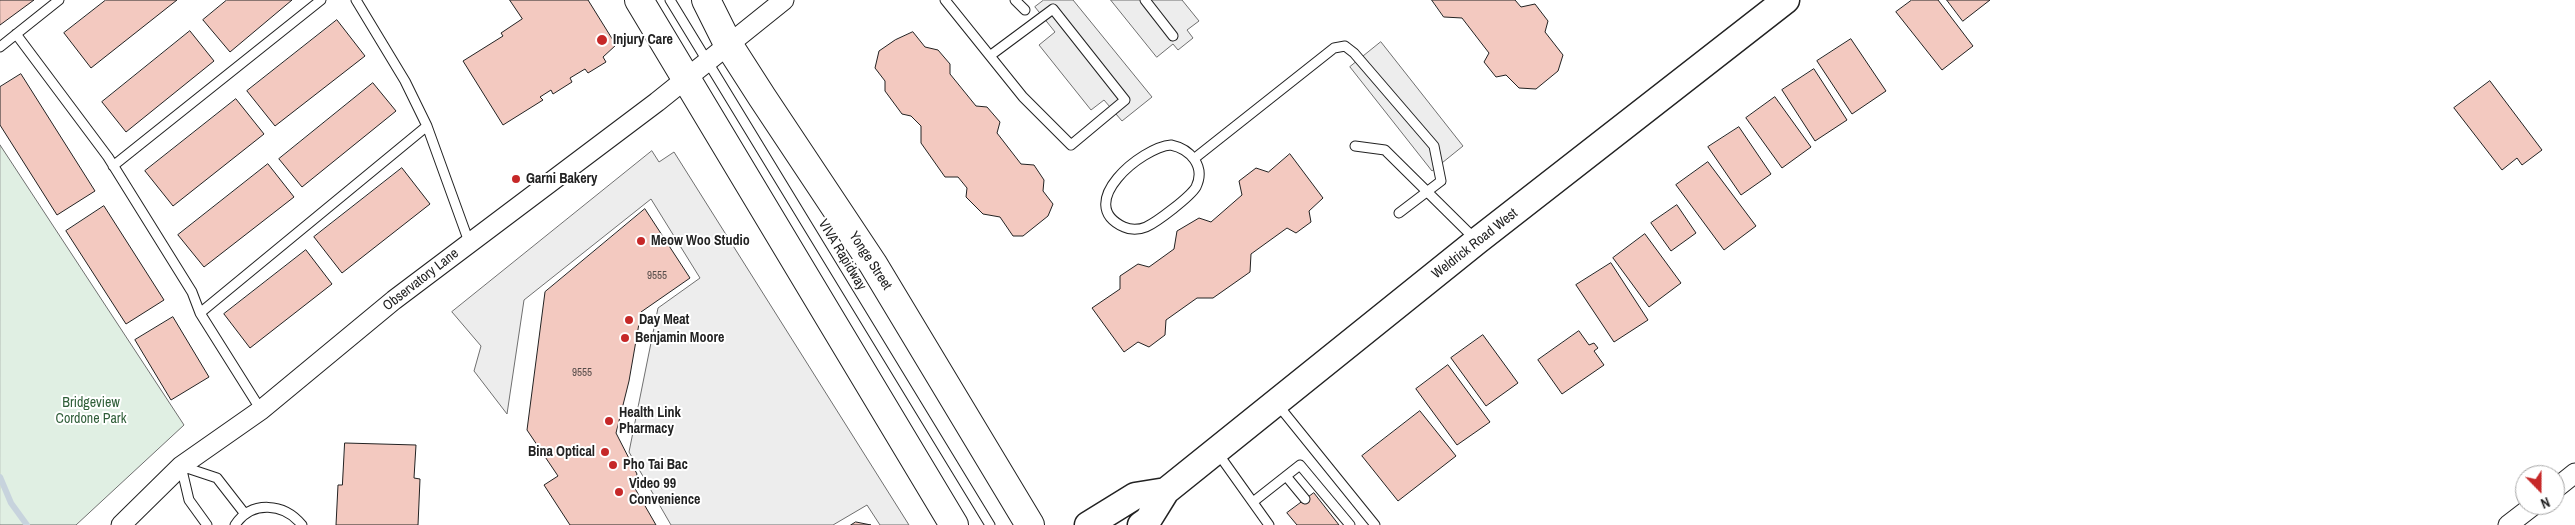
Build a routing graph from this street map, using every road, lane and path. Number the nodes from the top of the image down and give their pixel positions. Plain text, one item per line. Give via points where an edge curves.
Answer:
1 (59, 0) edge
2 (321, 0) edge
3 (356, 0) edge
4 (639, 0) edge
5 (670, 0) edge
6 (706, 0) edge
7 (784, 0) edge
8 (945, 0) edge
9 (1015, 0) edge
10 (1144, 0) edge
11 (1786, 0) edge
12 (1024, 10) dead end
13 (16, 34) junction
14 (1173, 36) dead end
15 (728, 44) junction
16 (0, 47) edge
17 (991, 55) junction
18 (707, 61) junction
19 (685, 78) junction
20 (427, 126) junction
21 (1355, 146) dead end
22 (1195, 158) junction
23 (113, 166) junction
24 (1427, 192) junction
25 (1399, 213) dead end
26 (1477, 241) junction
27 (469, 242) junction
28 (200, 313) junction
29 (1276, 403) junction
30 (261, 410) junction
31 (1217, 452) junction
32 (181, 466) junction
33 (2575, 473) edge
34 (1286, 476) junction
35 (2565, 481) edge
36 (1166, 491) junction
37 (1305, 499) dead end
38 (1253, 502) junction
39 (245, 514) junction
40 (2521, 515) edge
41 (121, 525) edge
42 (207, 525) edge
43 (234, 525) edge
44 (302, 525) edge
45 (954, 525) edge
46 (990, 525) edge
47 (1030, 525) edge
48 (1088, 525) edge
49 (1142, 525) edge
50 (1269, 525) edge
51 (1350, 525) edge
52 (1375, 525) edge
53 (2508, 525) edge

1 - 13 lane
2 - 23 lane
3 - 20 lane via 405,81
4 - 19 main road
5 - 18 lane, VIVA Rapidway
6 - 15 main road, Yonge Street
7 - 15 street, Observatory Lane
8 - 17 lane
9 - 12 lane
10 - 14 lane
11 - 26 street, Weldrick Road West
13 - 16 lane
13 - 23 lane
15 - 18 street, Observatory Lane
15 - 47 main road, Yonge Street via 874,264
17 - 17 lane via 1024,97 1071,145 1125,100 1053,9
18 - 19 street, Observatory Lane
18 - 46 lane, VIVA Rapidway
19 - 27 street, Observatory Lane
19 - 45 main road
20 - 27 lane
20 - 28 lane
21 - 24 lane via 1385,150
22 - 22 lane via 1198,167 1196,186 1154,222 1136,230 1127,229 1112,219 1106,202 1111,184 1154,150 1162,146 1180,147
22 - 24 lane via 1334,48 1345,46 1434,146 1441,181
23 - 28 lane via 192,292
24 - 25 lane
24 - 26 lane
26 - 29 street, Weldrick Road West
27 - 30 street, Observatory Lane
28 - 30 lane
29 - 31 street, Weldrick Road West
29 - 52 lane
30 - 32 street, Observatory Lane
31 - 36 street, Weldrick Road West
31 - 38 lane
32 - 39 lane via 217,478
32 - 41 street, Observatory Lane
32 - 42 lane via 189,500
33 - 35 street
34 - 37 lane
34 - 38 lane
34 - 51 lane via 1300,465
36 - 48 street, Weldrick Road West via 1134,496
36 - 49 street, Weldrick Road West
38 - 50 lane
39 - 43 lane
39 - 44 lane via 257,508 284,509
40 - 53 street

